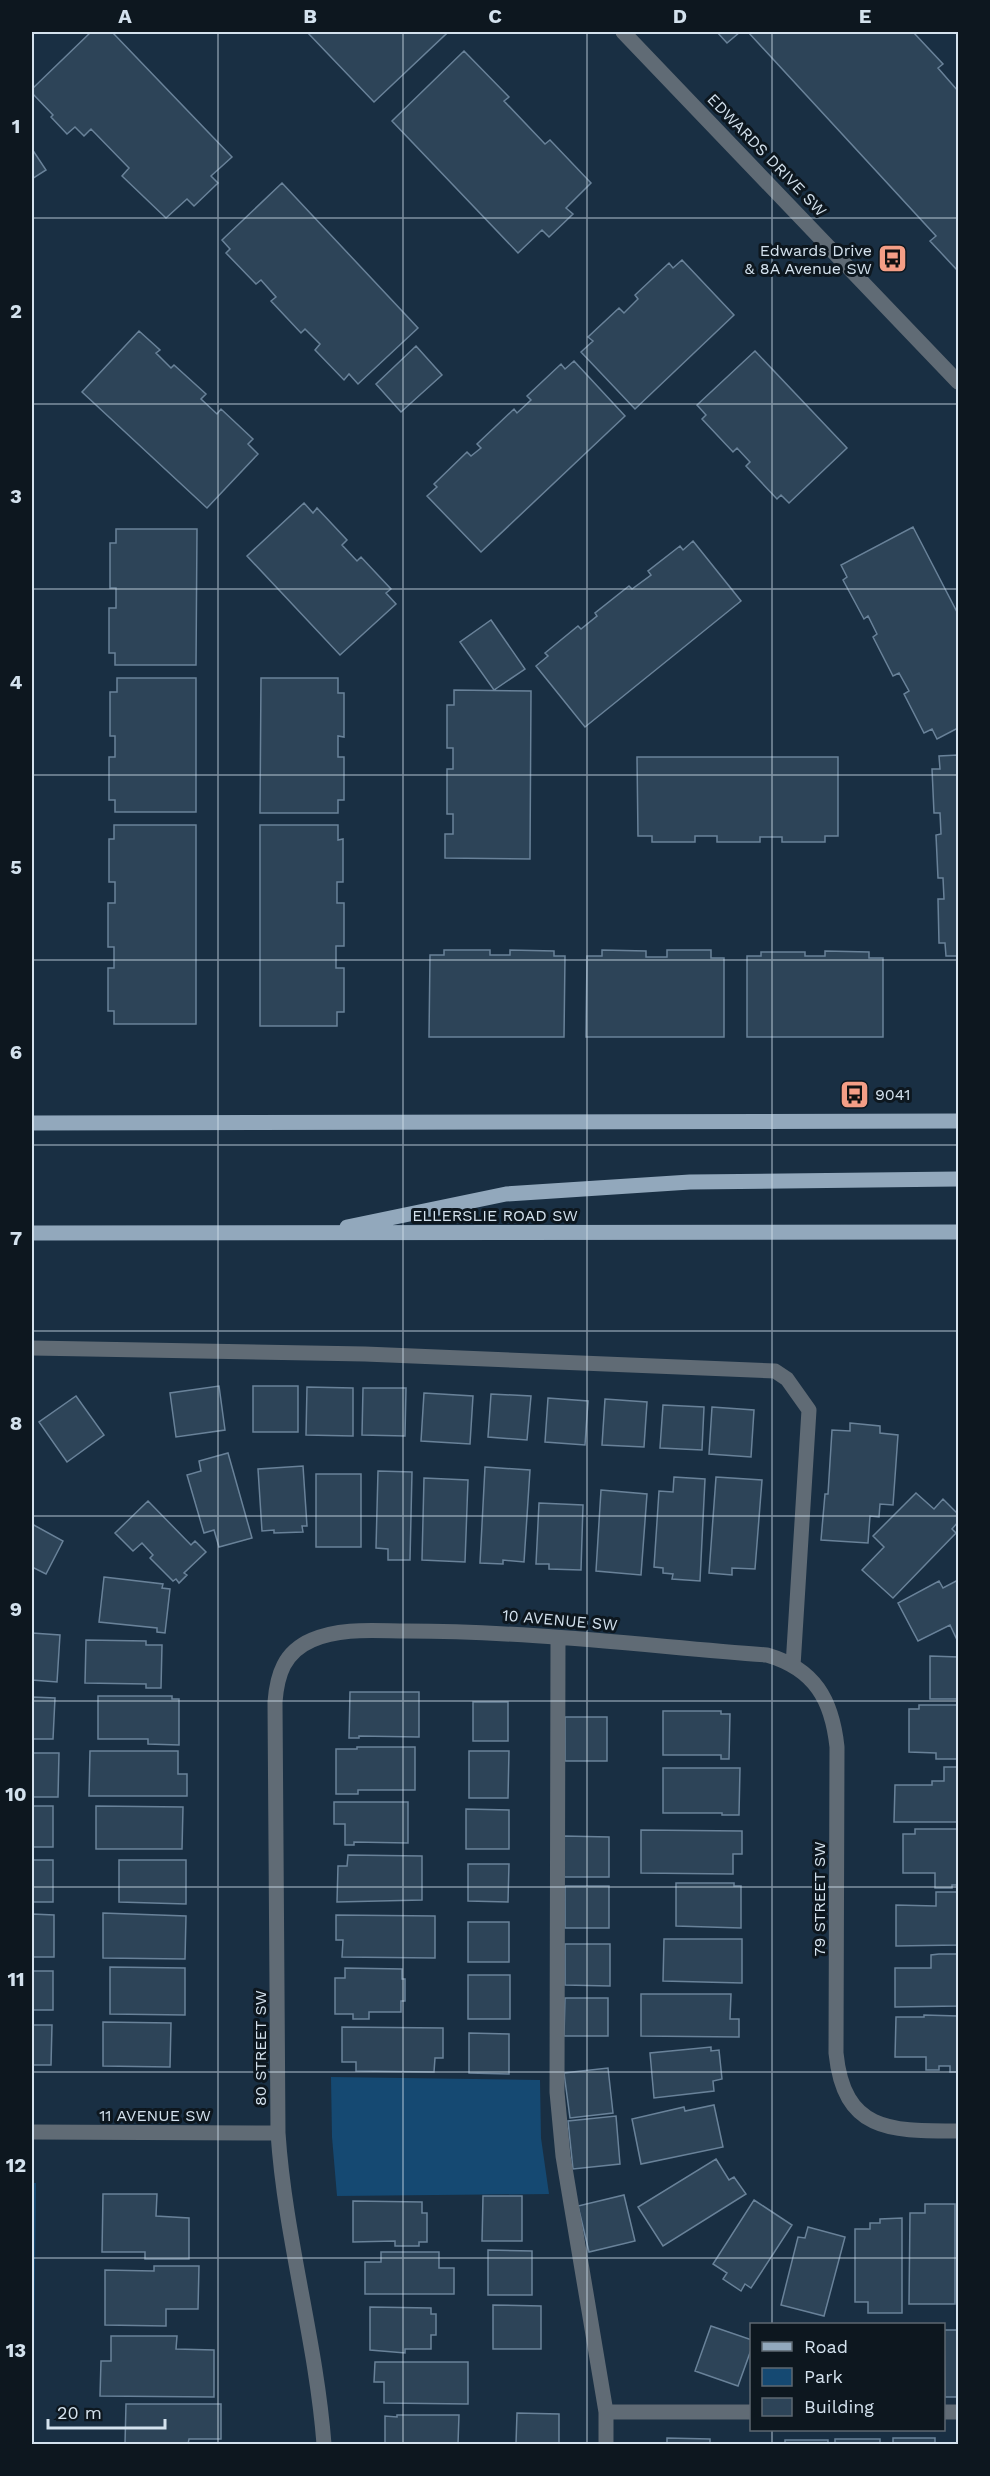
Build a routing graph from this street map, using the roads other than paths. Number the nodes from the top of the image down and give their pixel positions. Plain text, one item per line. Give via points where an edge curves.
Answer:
1 (623, 32) edge
2 (958, 382) edge
3 (958, 1121) edge
4 (32, 1123) edge
5 (958, 1179) edge
6 (958, 1232) edge
7 (32, 1233) edge
8 (315, 1233) junction
9 (32, 1348) edge
10 (558, 1639) junction
11 (294, 1652) joint
12 (793, 1666) junction
13 (818, 1686) joint
14 (958, 2131) edge
15 (32, 2132) edge
16 (278, 2133) junction
17 (606, 2412) junction
18 (750, 2412) edge
19 (324, 2445) edge
20 (606, 2445) edge

1 - 2 street, EDWARDS DRIVE SW
3 - 4 main road
5 - 8 main road via 690,1182 506,1194
6 - 8 main road, ELLERSLIE ROAD SW
7 - 8 main road, ELLERSLIE ROAD SW
9 - 12 street via 365,1354 775,1371 787,1378 809,1410
10 - 11 street, 10 AVENUE SW via 472,1631 356,1632 311,1640
10 - 12 street, 10 AVENUE SW via 767,1655
10 - 17 street via 557,2092 563,2156
11 - 16 street, 80 STREET SW via 277,1679 275,1702
12 - 13 street, 10 AVENUE SW
13 - 14 street, 79 STREET SW via 834,1721 837,1747 838,2073 857,2111 874,2122 896,2129
15 - 16 street, 11 AVENUE SW
16 - 19 street, 80 STREET SW via 283,2185 315,2362
17 - 18 street
17 - 20 street

